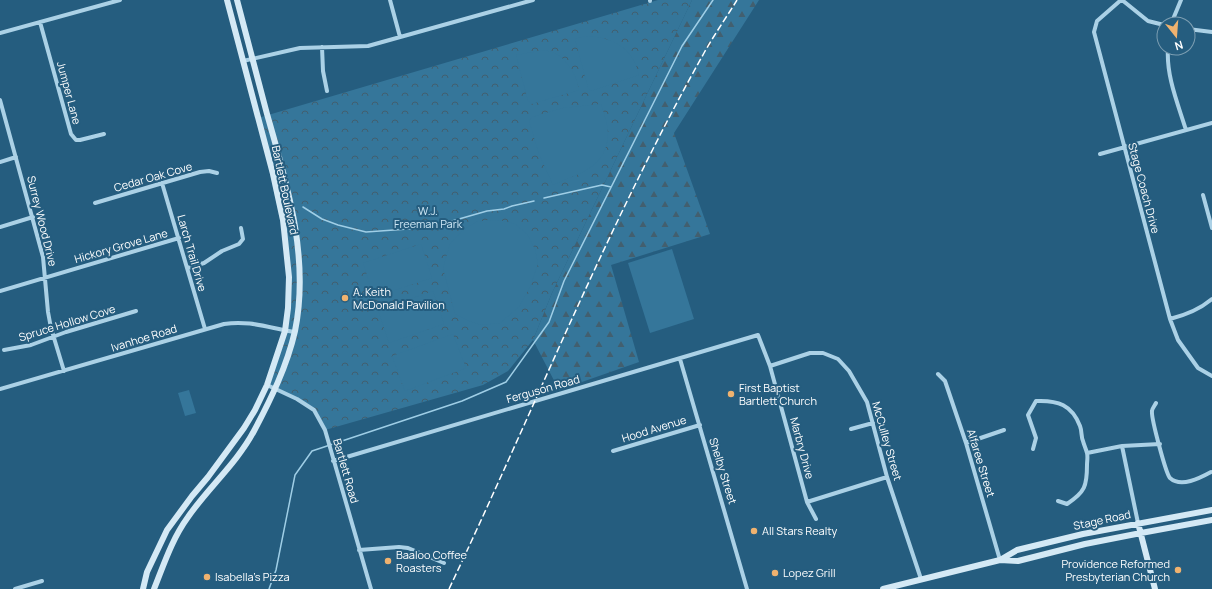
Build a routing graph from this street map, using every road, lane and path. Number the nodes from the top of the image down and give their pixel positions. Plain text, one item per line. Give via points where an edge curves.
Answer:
1 (120, 0) edge
2 (227, 0) edge
3 (237, 0) edge
4 (390, 0) edge
5 (533, 0) edge
6 (1122, 0) edge
7 (1181, 0) edge
8 (1174, 16) edge
9 (40, 22) junction
10 (1156, 23) edge
11 (1196, 30) edge
12 (1212, 32) edge
13 (0, 33) edge
14 (400, 37) junction
15 (322, 47) junction
16 (1168, 56) edge
17 (253, 59) junction
18 (243, 61) junction
19 (327, 91) dead end
20 (0, 100) edge
21 (1212, 123) edge
22 (1186, 130) junction
23 (104, 134) dead end
24 (1124, 147) junction
25 (1100, 154) dead end
26 (16, 157) junction
27 (0, 162) edge
28 (217, 173) dead end
29 (162, 183) junction
30 (1203, 195) dead end
31 (95, 203) dead end
32 (33, 217) junction
33 (0, 226) edge
34 (240, 228) dead end
35 (1212, 228) edge
36 (179, 238) junction
37 (188, 268) junction
38 (46, 277) junction
39 (0, 291) edge
40 (1212, 299) edge
41 (136, 311) dead end
42 (1170, 319) junction
43 (205, 329) junction
44 (285, 331) junction
45 (294, 332) junction
46 (758, 335) joint
47 (54, 337) junction
48 (4, 350) dead end
49 (680, 359) junction
50 (770, 366) junction
51 (64, 371) junction
52 (938, 374) dead end
53 (1212, 376) edge
54 (267, 385) junction
55 (0, 389) edge
56 (276, 389) junction
57 (1156, 403) dead end
58 (873, 423) junction
59 (700, 425) junction
60 (244, 428) junction
61 (851, 429) dead end
62 (1004, 430) dead end
63 (253, 432) junction
64 (966, 443) junction
65 (1160, 444) junction
66 (1122, 446) junction
67 (1033, 449) dead end
68 (613, 451) dead end
69 (1088, 453) junction
70 (333, 460) junction
71 (1211, 472) dead end
72 (887, 477) junction
73 (192, 496) junction
74 (200, 501) junction
75 (1058, 501) dead end
76 (806, 502) junction
77 (1212, 510) edge
78 (816, 519) dead end
79 (1212, 520) edge
80 (1138, 523) junction
81 (1141, 533) junction
82 (360, 550) junction
83 (1000, 560) junction
84 (444, 564) dead end
85 (921, 579) junction
86 (42, 581) dead end
87 (15, 589) edge
88 (142, 589) edge
89 (154, 589) edge
90 (371, 589) edge
91 (747, 589) edge
92 (883, 589) edge
93 (1155, 589) edge

1 - 9 street
2 - 18 main road, Bartlett Boulevard
3 - 17 main road, Bartlett Boulevard
4 - 14 street
5 - 14 street
6 - 10 street via 1148,21
6 - 24 street, Stage Coach Drive via 1097,21 1094,32
7 - 8 street
9 - 13 street
9 - 23 street, Jumper Lane via 71,134 76,140
11 - 12 street
14 - 15 street via 368,46
15 - 17 street via 300,48
15 - 19 street via 323,75
16 - 22 street via 1170,76
17 - 18 street
17 - 45 main road, Bartlett Boulevard via 295,225 300,261
18 - 44 main road, Bartlett Boulevard via 284,220 289,277
20 - 26 street, Surrey Wood Drive
21 - 22 street
22 - 24 street
24 - 25 street
24 - 42 street, Stage Coach Drive
26 - 27 street
26 - 32 street, Surrey Wood Drive
28 - 29 street, Cedar Oak Cove via 204,171
29 - 31 street, Cedar Oak Cove
29 - 36 street, Larch Trail Drive
30 - 35 street
32 - 33 street
32 - 38 street, Surrey Wood Drive
34 - 37 street via 243,239 239,244 202,264
36 - 37 street, Larch Trail Drive
36 - 38 street, Hickory Grove Lane
37 - 43 street, Larch Trail Drive
38 - 39 street, Hickory Grove Lane
38 - 47 street, Surrey Wood Drive via 47,307
40 - 42 street via 1188,315
41 - 47 street, Spruce Hollow Cove
42 - 53 street, Stage Coach Drive via 1178,340 1198,368
43 - 44 street, Ivanhoe Road via 242,322
43 - 51 street, Ivanhoe Road
44 - 45 street, Ivanhoe Road
44 - 54 main road, Bartlett Boulevard
45 - 56 main road, Bartlett Boulevard
46 - 49 street, Ferguson Road
46 - 50 street, Marbry Drive
47 - 48 street, Spruce Hollow Cove
47 - 51 street, Surrey Wood Drive
49 - 59 street, Shelby Street
49 - 70 street, Ferguson Road
50 - 58 street, McCulley Street via 810,353 823,353 838,359 858,385 867,402
50 - 76 street, Marbry Drive
51 - 55 street, Ivanhoe Road
52 - 64 street, Alfaree Street via 945,381
54 - 56 street, Bartlett Road
54 - 60 main road, Bartlett Boulevard
56 - 63 main road, Bartlett Boulevard
56 - 70 street, Bartlett Road via 314,410 325,430
57 - 65 street via 1152,411
58 - 61 street
58 - 72 street, McCulley Street
59 - 68 street, Hood Avenue
59 - 91 street, Shelby Street
60 - 63 main road
60 - 73 main road, Bartlett Boulevard
62 - 64 street
63 - 74 main road, Bartlett Boulevard
64 - 83 street, Alfaree Street
65 - 66 street
65 - 71 street via 1170,478 1179,482 1198,479
66 - 69 street
66 - 80 street
67 - 69 street via 1036,438 1028,415 1036,401 1047,400 1063,404 1074,414 1081,427 1082,441
69 - 75 street via 1085,487 1068,504
70 - 82 street, Bartlett Road
72 - 76 street
72 - 85 street, McCulley Street
73 - 74 main road
73 - 88 main road, Bartlett Boulevard via 167,530 147,572
74 - 89 main road, Bartlett Boulevard via 172,543
76 - 78 street, Marbry Drive
77 - 80 main road, Stage Road
79 - 81 main road, Stage Road
80 - 81 main road
80 - 83 main road, Stage Road via 1017,550
81 - 83 main road, Stage Road via 1018,561
81 - 93 main road
82 - 84 street via 408,548
82 - 90 street, Bartlett Road
83 - 85 main road, Stage Road
85 - 92 main road, Stage Road
86 - 87 street

